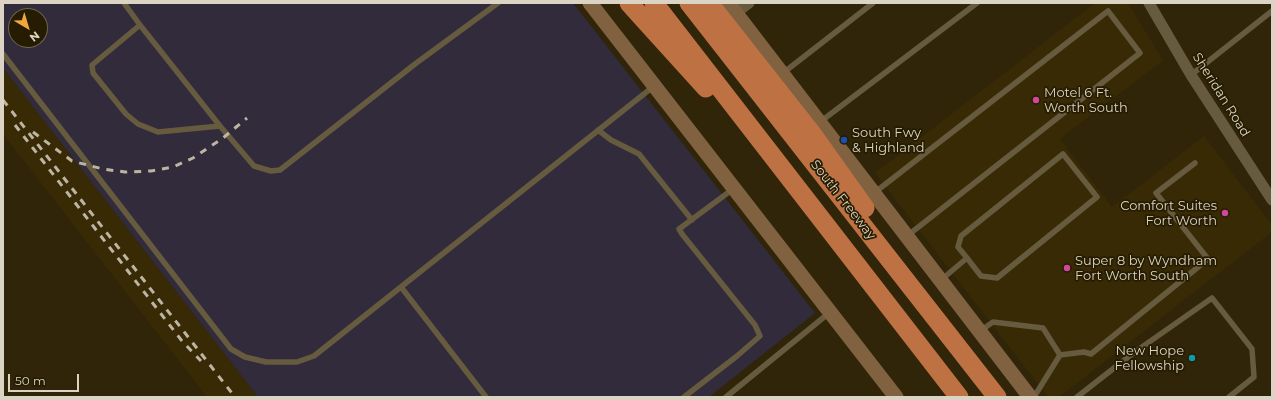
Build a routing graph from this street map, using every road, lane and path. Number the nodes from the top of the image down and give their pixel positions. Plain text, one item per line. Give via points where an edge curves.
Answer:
1 (124, 3) edge
2 (498, 3) edge
3 (590, 3) edge
4 (629, 3) edge
5 (654, 3) edge
6 (689, 3) edge
7 (709, 3) edge
8 (749, 3) edge
9 (873, 3) edge
10 (977, 3) edge
11 (1149, 3) edge
12 (732, 8) edge
13 (1272, 12) edge
14 (140, 25) junction
15 (3, 54) edge
16 (782, 74) junction
17 (1191, 75) junction
18 (655, 85) junction
19 (820, 123) junction
20 (220, 126) junction
21 (598, 130) junction
22 (1195, 163) dead end
23 (735, 188) junction
24 (874, 194) junction
25 (1272, 200) edge
26 (692, 220) junction
27 (907, 236) junction
28 (840, 241) junction
29 (967, 258) junction
30 (940, 280) junction
31 (401, 287) junction
32 (831, 312) junction
33 (980, 331) junction
34 (1060, 355) junction
35 (971, 363) junction
36 (486, 397) edge
37 (684, 397) edge
38 (726, 397) edge
39 (896, 397) edge
40 (959, 397) edge
41 (997, 397) edge
42 (1030, 397) edge
43 (1034, 397) edge
44 (1077, 397) edge
45 (1229, 397) edge

1 - 14 lane
2 - 20 lane via 415,64 280,170 270,172 254,166
3 - 18 main road
4 - 28 highway
5 - 28 highway
6 - 35 highway, South Freeway
7 - 35 highway via 813,135 891,246 967,343
8 - 12 street
9 - 16 lane
10 - 19 lane
11 - 17 street, Sheridan Road
12 - 16 main road
13 - 17 lane
14 - 20 lane
14 - 20 lane via 92,65 92,72 121,108 138,124 158,132
15 - 31 lane via 231,349 266,362 298,362 314,356
16 - 19 main road
17 - 25 street, Sheridan Road
18 - 21 lane
18 - 23 main road
19 - 24 main road
21 - 26 lane via 611,140 639,154
21 - 31 lane
22 - 34 lane via 1156,193 1208,259 1091,354 1084,352
23 - 26 lane
23 - 32 main road
24 - 27 main road
24 - 27 lane via 1108,11 1140,53
26 - 37 lane via 679,229 755,325 760,336
27 - 30 main road
28 - 40 highway
29 - 29 lane via 981,276 997,278 1098,197 1063,154 961,236 958,246
29 - 30 lane
30 - 33 main road
31 - 36 lane
32 - 38 lane
32 - 39 main road
33 - 34 lane via 993,322 1043,328
33 - 42 main road
34 - 43 lane
35 - 41 highway, South Freeway
44 - 45 lane via 1132,354 1212,298 1252,349 1254,377

